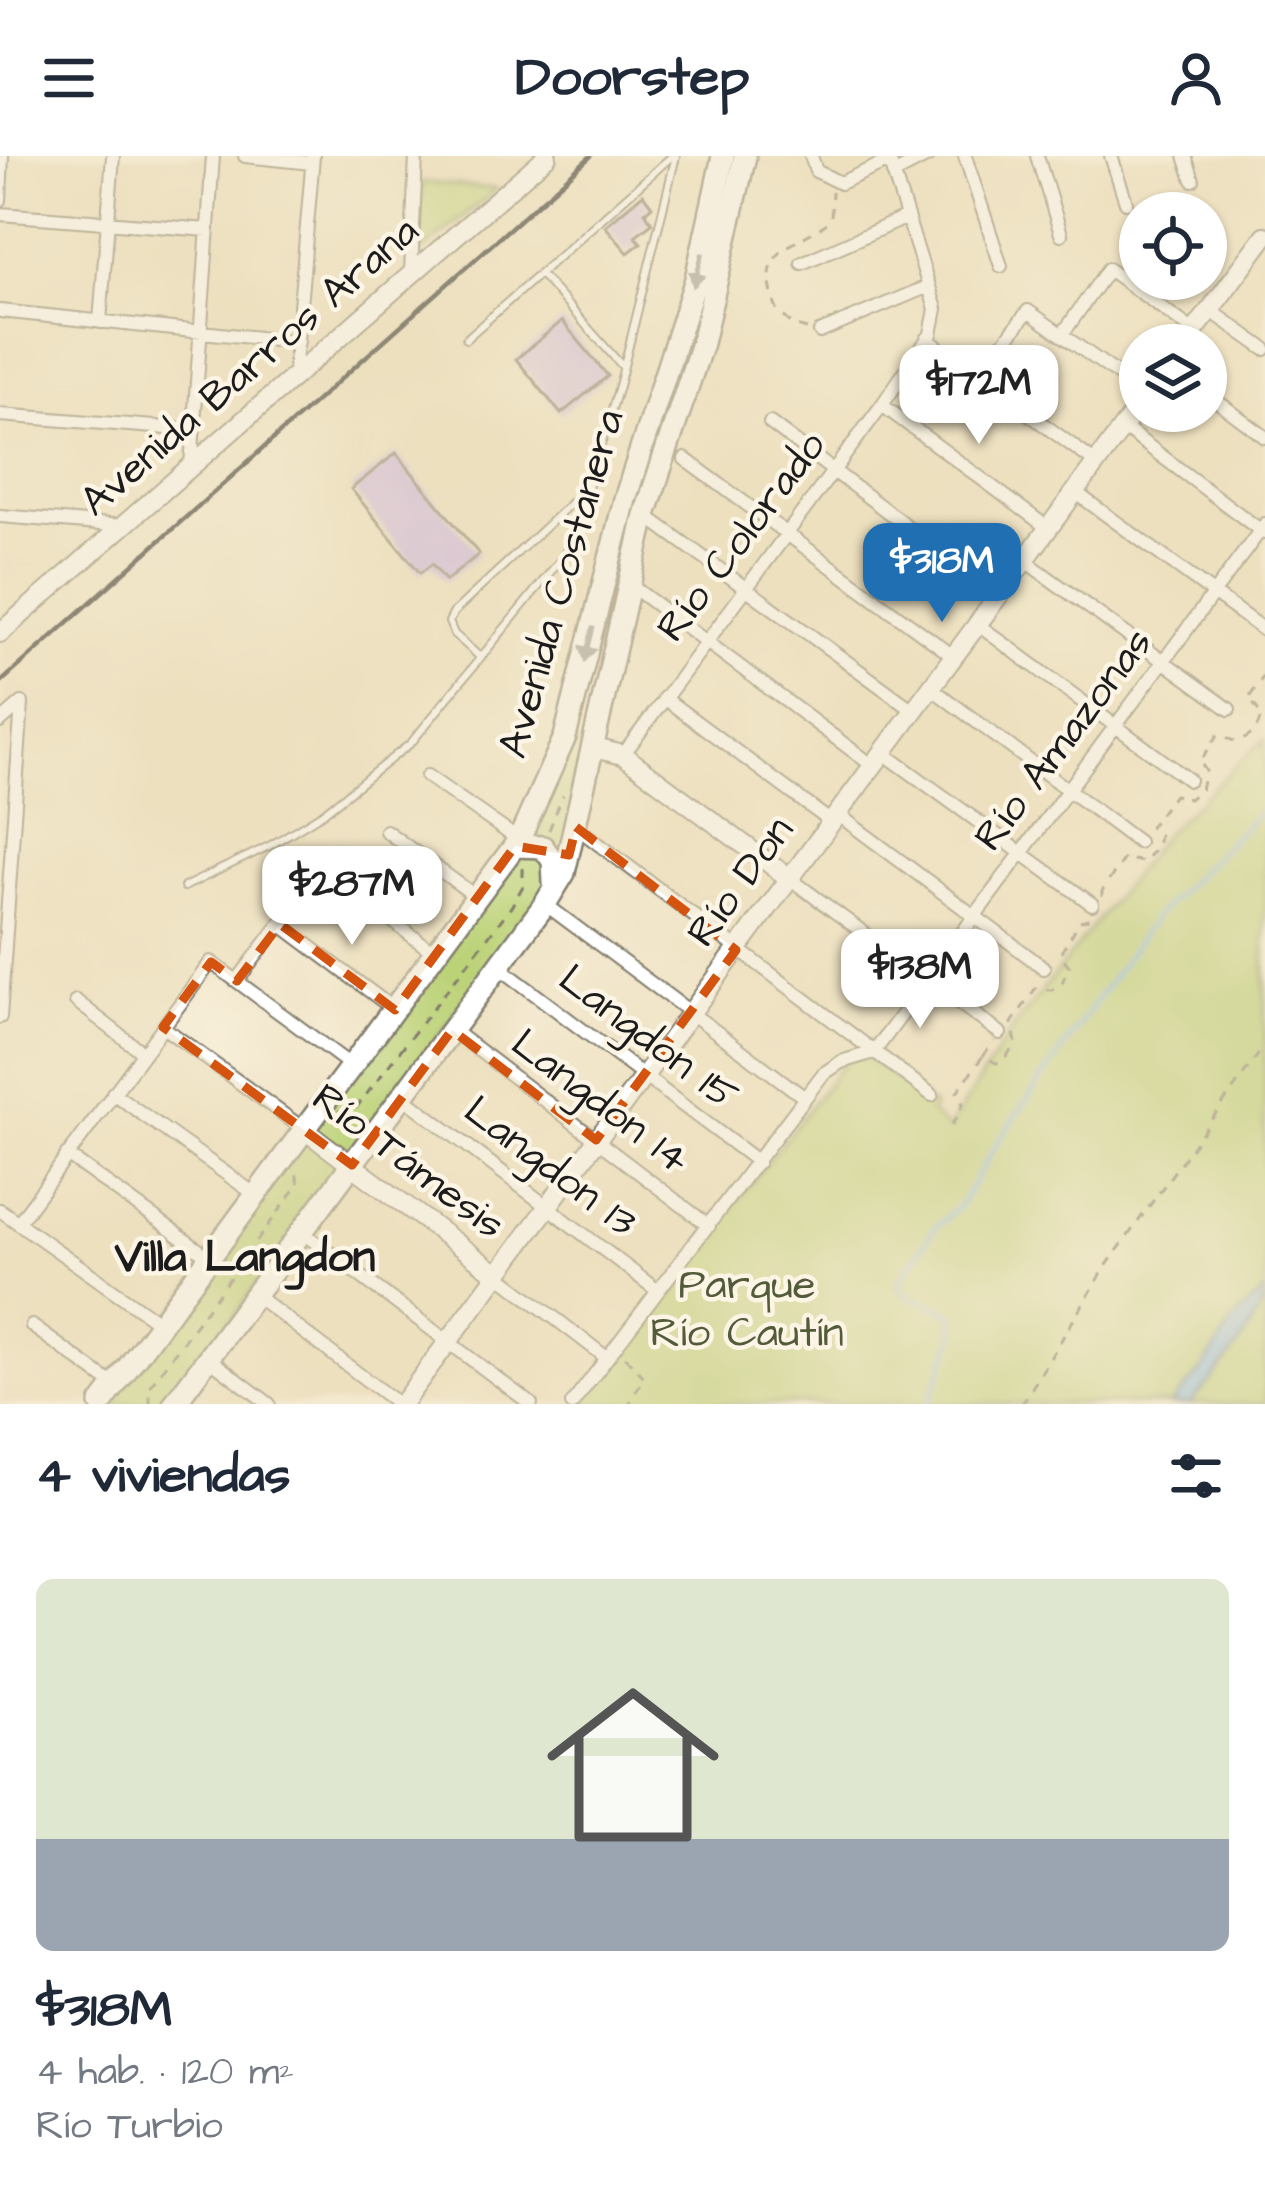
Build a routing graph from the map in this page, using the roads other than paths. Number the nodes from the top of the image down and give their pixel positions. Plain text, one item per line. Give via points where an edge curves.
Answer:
1 (2, 156) edge
2 (113, 156) edge
3 (213, 156) edge
4 (245, 156) edge
5 (416, 156) edge
6 (516, 156) edge
7 (548, 156) edge
8 (674, 156) edge
9 (723, 156) edge
10 (745, 156) edge
11 (811, 156) edge
12 (928, 156) edge
13 (965, 156) edge
14 (1037, 156) edge
15 (1111, 156) edge
16 (1185, 156) edge
17 (312, 159) edge
18 (890, 164) edge
19 (1193, 180) dead end
20 (513, 186) junction
21 (1123, 192) edge
22 (0, 200) edge
23 (0, 214) edge
24 (907, 217) junction
25 (108, 223) junction
26 (208, 230) junction
27 (1061, 234) dead end
28 (1262, 248) edge
29 (802, 263) road end
30 (1001, 266) dead end
31 (410, 273) junction
32 (539, 274) junction
33 (929, 286) junction
34 (1210, 310) junction
35 (0, 311) edge
36 (100, 322) junction
37 (1173, 324) edge
38 (1200, 324) edge
39 (200, 332) junction
40 (820, 332) dead end
41 (1062, 335) junction
42 (466, 339) dead end
43 (927, 339) junction
44 (298, 342) junction
45 (1265, 350) edge
46 (623, 367) junction
47 (1119, 375) edge
48 (979, 376) junction
49 (294, 378) junction
50 (882, 405) junction
51 (1227, 408) edge
52 (0, 416) edge
53 (770, 422) dead end
54 (194, 430) junction
55 (1119, 432) edge
56 (1130, 432) edge
57 (1265, 437) edge
58 (685, 459) dead end
59 (1096, 464) junction
60 (190, 470) junction
61 (832, 470) junction
62 (588, 488) junction
63 (1075, 492) junction
64 (645, 515) junction
65 (0, 516) edge
66 (123, 526) junction
67 (1048, 529) junction
68 (1264, 529) edge
69 (787, 532) junction
70 (1024, 560) junction
71 (628, 584) junction
72 (745, 588) junction
73 (1214, 593) junction
74 (998, 596) junction
75 (977, 624) junction
76 (1265, 631) edge
77 (0, 634) edge
78 (705, 642) junction
79 (953, 656) junction
80 (481, 658) junction
81 (1164, 661) junction
82 (930, 687) junction
83 (664, 698) junction
84 (1229, 709) dead end
85 (913, 710) junction
86 (0, 722) edge
87 (1116, 726) junction
88 (594, 748) junction
89 (623, 754) junction
90 (877, 758) junction
91 (427, 776) dead end
92 (1189, 779) dead end
93 (1068, 790) junction
94 (833, 817) junction
95 (576, 827) junction
96 (386, 831) dead end
97 (1138, 842) dead end
98 (517, 843) junction
99 (1022, 853) junction
100 (789, 878) junction
101 (341, 883) dead end
102 (184, 887) dead end
103 (549, 897) junction
104 (478, 898) junction
105 (1092, 904) dead end
106 (975, 916) junction
107 (736, 950) junction
108 (436, 954) junction
109 (499, 967) junction
110 (1044, 968) dead end
111 (928, 980) junction
112 (236, 981) junction
113 (76, 1001) dead end
114 (395, 1010) junction
115 (690, 1012) junction
116 (1, 1017) edge
117 (163, 1027) junction
118 (452, 1030) junction
119 (1000, 1033) dead end
120 (874, 1052) junction
121 (143, 1053) junction
122 (353, 1067) junction
123 (644, 1076) junction
124 (113, 1093) junction
125 (932, 1095) dead end
126 (402, 1096) junction
127 (805, 1098) junction
128 (305, 1130) junction
129 (596, 1140) junction
130 (67, 1155) junction
131 (758, 1162) junction
132 (352, 1165) junction
133 (256, 1195) junction
134 (548, 1207) junction
135 (0, 1210) edge
136 (18, 1223) junction
137 (710, 1226) junction
138 (302, 1232) junction
139 (210, 1258) junction
140 (497, 1274) junction
141 (658, 1291) junction
142 (255, 1295) junction
143 (160, 1324) junction
144 (32, 1326) dead end
145 (448, 1341) junction
146 (613, 1355) junction
147 (208, 1358) junction
148 (108, 1395) edge
149 (174, 1404) edge
150 (269, 1404) edge
151 (400, 1404) edge
152 (531, 1404) edge
153 (572, 1404) edge

1 - 22 street
2 - 25 street
3 - 26 street
4 - 17 street
5 - 31 street
6 - 20 street
7 - 20 street, Avenida Barros Arana
8 - 32 lane
8 - 46 lane
9 -> 98 main road, Avenida Costanera via 696,279 625,499 566,737
10 - 64 main road, Avenida Costanera via 702,343
11 - 18 street via 816,171 840,183
12 - 18 street
13 - 30 street
14 - 27 street
15 - 21 street
16 - 19 street
17 - 44 street
18 - 24 street
20 - 31 street, Avenida Barros Arana
23 - 25 street
24 - 29 street
24 - 33 street
25 - 26 street
25 - 36 street
26 - 39 street
28 - 34 street
31 - 49 street, Avenida Barros Arana
32 - 42 lane
32 - 46 lane
33 - 40 street
33 - 43 street via 936,316
34 - 38 street
34 - 45 street
35 - 36 street
36 - 39 street
37 - 41 street via 1108,269
39 - 44 street
39 - 54 street
41 - 47 street
41 - 48 street via 1028,311
43 - 48 street
43 - 50 street, Río Colorado
44 - 49 street
46 - 62 lane
48 - 59 street
49 - 60 street, Avenida Barros Arana
50 - 61 street, Río Colorado
50 - 67 street
51 - 57 street
52 - 54 street
53 - 61 street
54 - 60 street
55 - 59 street, Río Don
56 - 68 street
58 - 69 street
59 - 63 street, Río Don
60 - 66 street, Avenida Barros Arana
61 - 69 street, Río Colorado
61 - 74 street
62 - 80 lane via 561,560
62 - 80 lane via 454,612 454,634
63 - 67 street, Río Don
63 - 73 street
64 - 71 main road, Avenida Costanera
64 - 72 street
65 - 66 street
66 - 77 street, Avenida Barros Arana
67 - 70 street, Río Don
68 - 73 street, Río Amazonas
69 - 72 street, Río Colorado
69 - 79 street
70 - 74 street, Río Don
70 - 81 street
71 - 78 street
71 - 88 main road, Avenida Costanera
72 - 78 street, Río Colorado
72 - 85 street
73 - 76 street
73 - 81 street, Río Amazonas
74 - 75 street, Río Don
75 - 79 street, Río Don
75 - 87 street
78 - 83 street, Río Colorado
78 - 90 street
79 - 82 street, Río Don
80 - 102 lane via 411,743 323,813
81 - 84 street
81 - 87 street, Río Amazonas
82 - 85 street, Río Don
82 - 93 street
83 - 89 street, Río Colorado
83 - 94 street
85 - 90 street, Río Don
86 - 116 street via 22,703
87 - 92 street
87 - 93 street, Río Amazonas
88 - 89 street
88 - 95 main road, Avenida Costanera
89 - 100 street
90 - 94 street, Río Don
90 - 99 street
91 - 98 street
93 - 97 street
93 - 99 street, Río Amazonas
94 - 100 street, Río Don
94 - 106 street
95 - 103 main road, Avenida Costanera
95 - 107 street
96 - 104 street
98 - 103 main road via 550,853 556,873
98 - 104 main road, Avenida Costanera
99 - 105 street
99 - 106 street, Río Amazonas
100 - 107 street, Río Don
100 - 111 street
101 - 108 street
103 - 109 main road, Avenida Costanera
103 - 115 street
104 - 108 main road, Avenida Costanera
106 - 110 street
106 - 111 street, Río Amazonas
107 - 115 street, Río Don
107 - 120 street
108 - 114 main road, Avenida Costanera
109 - 118 main road, Avenida Costanera
109 - 123 street, Langdon 15
111 - 119 street
111 - 120 street, Río Amazonas
112 - 114 street via 280,925
112 - 117 street via 211,962
112 - 122 street
113 - 121 street
114 - 122 main road, Avenida Costanera
115 - 123 street, Río Don
115 - 127 street
117 - 121 street
117 - 128 street, Río Támesis
118 - 126 main road, Avenida Costanera
118 - 129 street, Langdon 14
120 - 125 street
120 - 127 street via 823,1074
121 - 124 street
122 - 128 main road, Avenida Costanera
123 - 129 street, Río Don
123 - 131 street, Langdon 15
124 - 130 street
124 - 133 street
126 - 132 main road, Avenida Costanera
126 - 134 street, Langdon 13
127 - 131 street
128 - 132 street, Río Támesis
128 - 133 main road, Avenida Costanera
129 - 134 street, Río Don
129 - 137 street, Langdon 14
130 - 136 street
130 - 139 street
131 - 137 street
132 - 138 main road, Avenida Costanera
132 - 140 street, Río Támesis
133 - 139 main road, Avenida Costanera
134 - 140 street, Río Don
134 - 141 street, Langdon 13
135 - 136 street
136 - 143 street
137 - 141 street
138 - 142 main road, Avenida Costanera
138 - 145 street
139 - 143 main road, Avenida Costanera
140 - 145 street, Río Don
140 - 146 street, Río Támesis
141 - 146 street
142 - 147 main road, Avenida Costanera
142 - 151 street
143 - 148 main road, Avenida Costanera
144 - 148 street
145 - 151 street, Río Don
145 - 152 street
146 - 153 street
147 - 149 main road, Avenida Costanera
147 - 150 street

